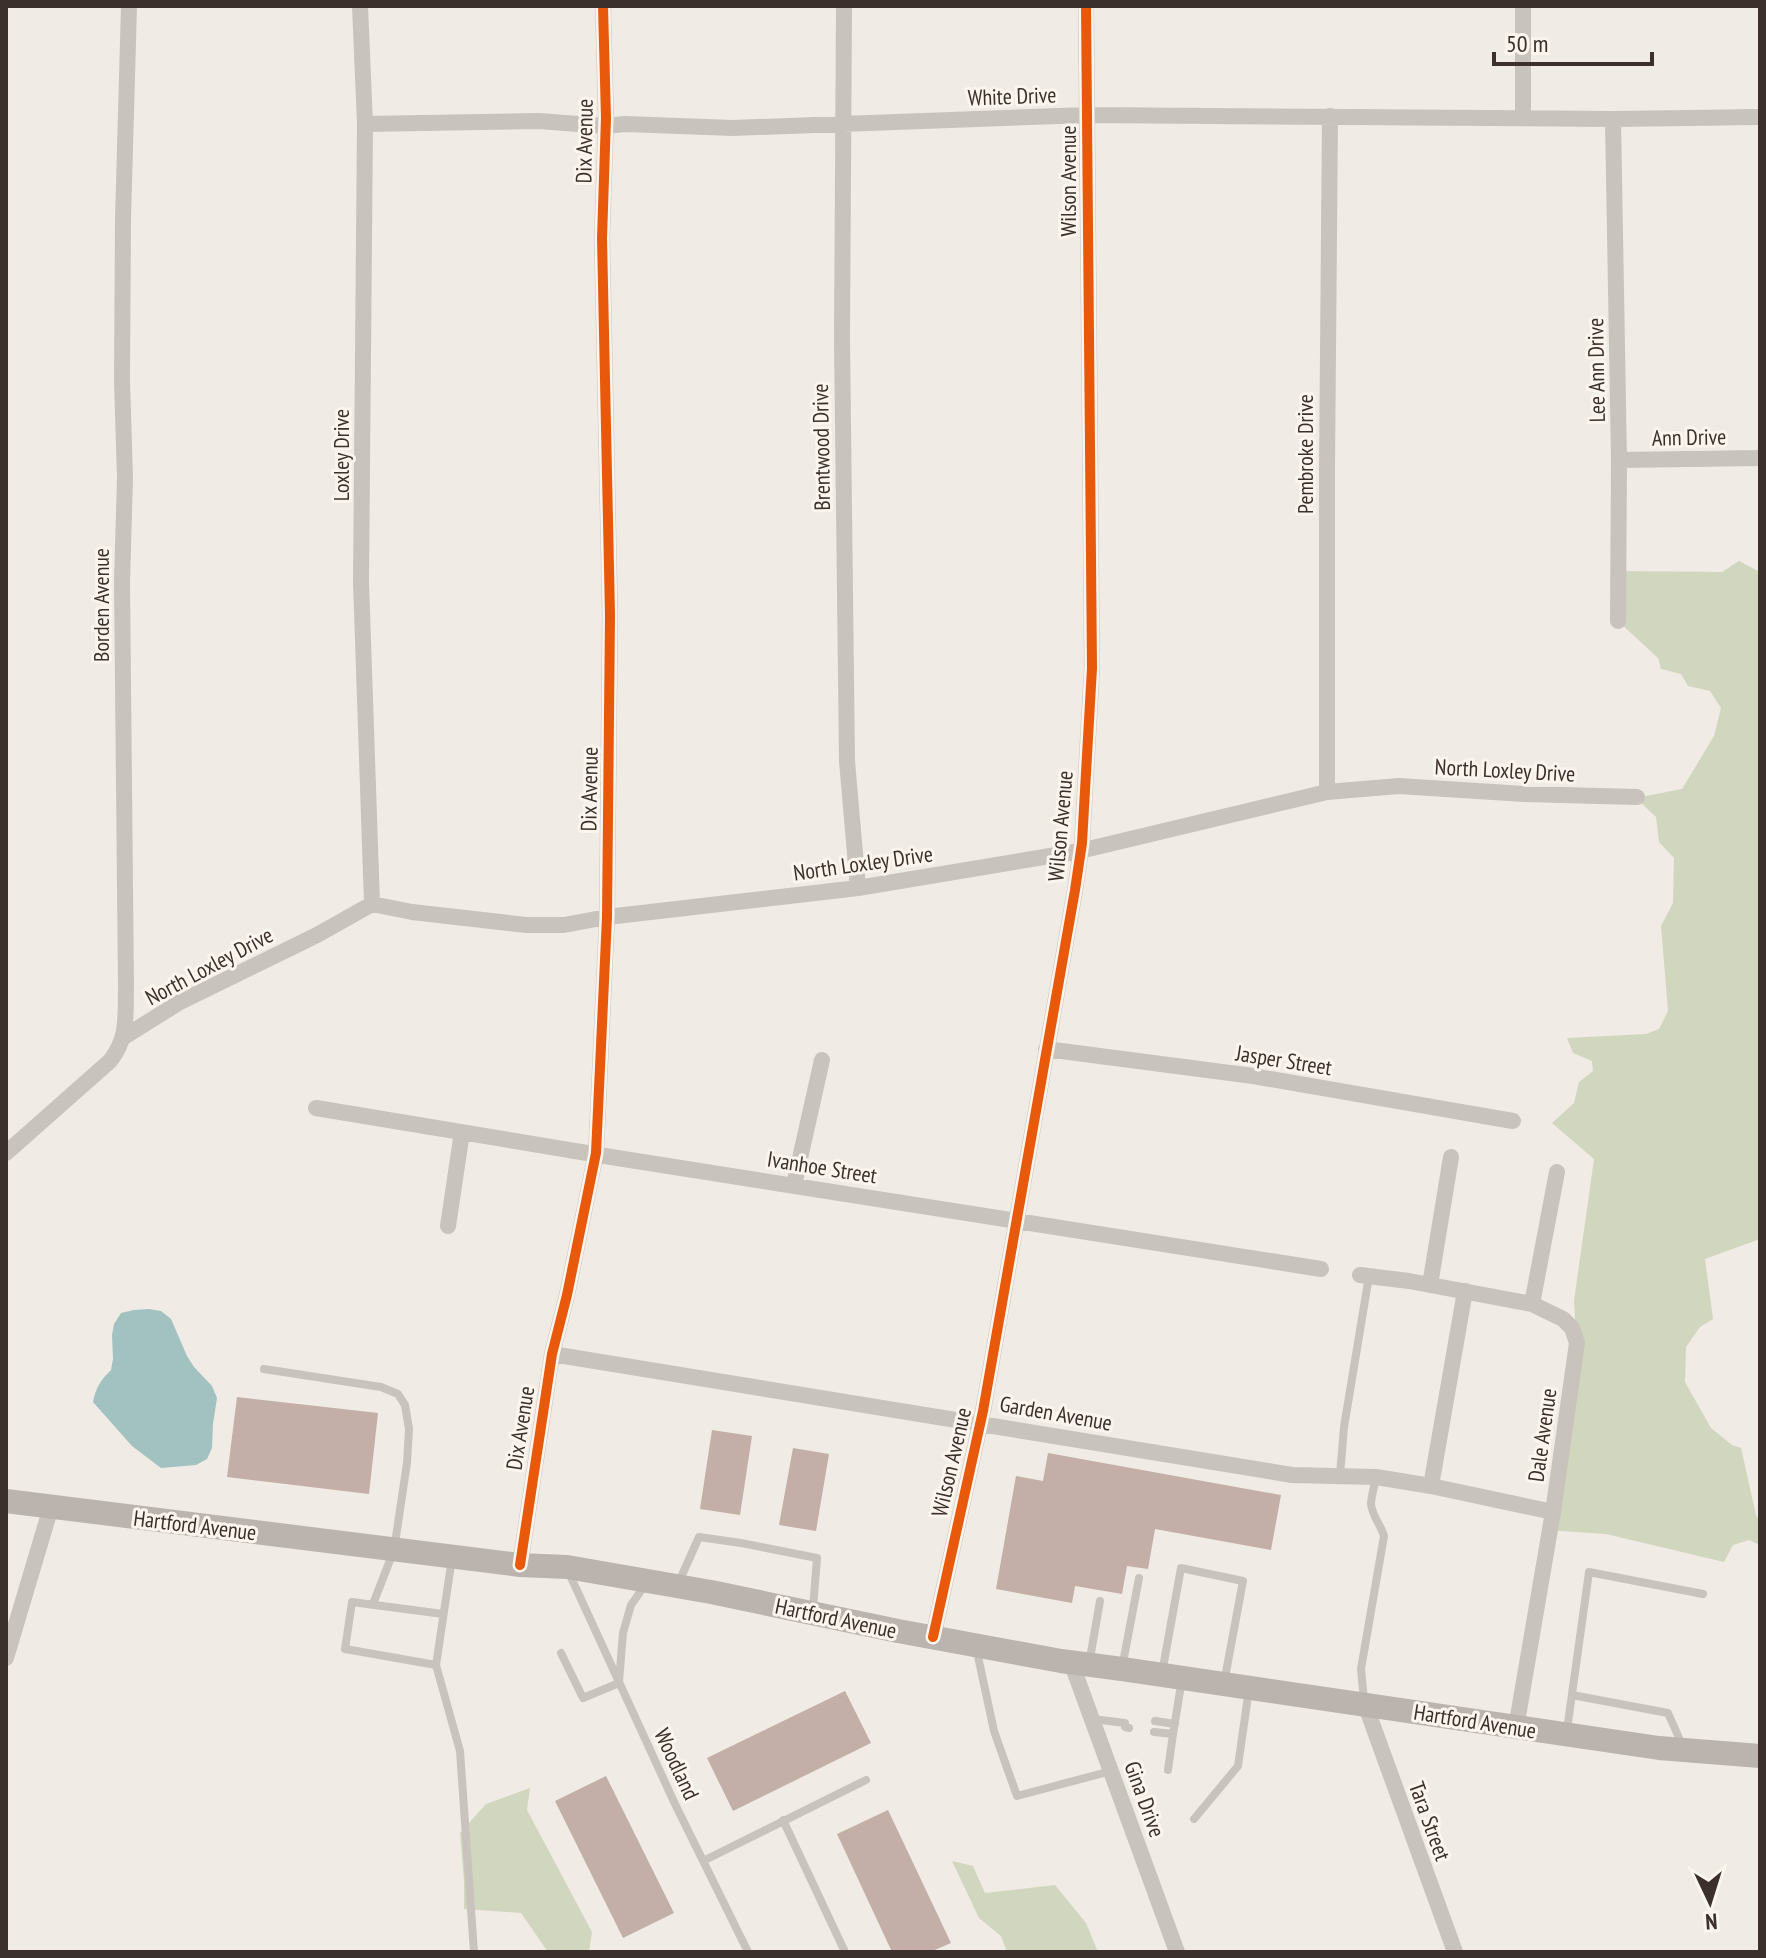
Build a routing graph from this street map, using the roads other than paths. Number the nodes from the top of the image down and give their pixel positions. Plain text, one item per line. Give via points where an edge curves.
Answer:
1 (129, 6) edge
2 (360, 6) edge
3 (603, 6) edge
4 (844, 6) edge
5 (1086, 6) edge
6 (1523, 6) edge
7 (1087, 115) junction
8 (1330, 116) junction
9 (1760, 117) edge
10 (1523, 118) junction
11 (1613, 119) junction
12 (845, 123) junction
13 (365, 124) junction
14 (605, 126) junction
15 (1760, 458) edge
16 (1619, 460) junction
17 (1618, 621) dead end
18 (1327, 792) junction
19 (1637, 797) dead end
20 (1080, 851) junction
21 (858, 888) junction
22 (372, 904) junction
23 (607, 917) junction
24 (124, 1037) junction
25 (1046, 1049) junction
26 (822, 1060) dead end
27 (316, 1108) dead end
28 (1513, 1121) dead end
29 (462, 1132) junction
30 (6, 1153) edge
31 (596, 1153) junction
32 (1451, 1157) dead end
33 (1557, 1172) dead end
34 (794, 1185) junction
35 (1016, 1221) junction
36 (448, 1226) dead end
37 (1321, 1269) dead end
38 (1364, 1275) joint
39 (1430, 1285) junction
40 (1465, 1291) junction
41 (1532, 1304) junction
42 (552, 1354) junction
43 (264, 1369) dead end
44 (980, 1423) junction
45 (1340, 1475) junction
46 (1376, 1477) junction
47 (1431, 1486) junction
48 (6, 1501) edge
49 (51, 1507) junction
50 (1553, 1512) junction
51 (394, 1550) junction
52 (452, 1557) junction
53 (520, 1565) junction
54 (567, 1567) junction
55 (1139, 1578) dead end
56 (648, 1581) junction
57 (677, 1586) junction
58 (1703, 1594) dead end
59 (1100, 1601) dead end
60 (373, 1604) junction
61 (813, 1613) junction
62 (443, 1614) junction
63 (933, 1637) junction
64 (976, 1645) junction
65 (561, 1653) dead end
66 (6, 1658) edge
67 (1080, 1663) junction
68 (436, 1665) junction
69 (1122, 1669) junction
70 (1172, 1677) junction
71 (619, 1683) junction
72 (1224, 1684) junction
73 (1249, 1688) junction
74 (1572, 1695) junction
75 (1365, 1704) junction
76 (1092, 1719) junction
77 (1155, 1721) dead end
78 (1129, 1723) dead end
79 (1175, 1724) junction
80 (1516, 1728) junction
81 (1154, 1732) dead end
82 (1173, 1734) junction
83 (1566, 1735) junction
84 (1684, 1750) junction
85 (1760, 1756) edge
86 (1168, 1770) dead end
87 (1111, 1771) junction
88 (866, 1780) dead end
89 (1194, 1819) dead end
90 (783, 1820) junction
91 (703, 1861) junction
92 (474, 1952) edge
93 (748, 1952) edge
94 (845, 1952) edge
95 (1177, 1952) edge
96 (1455, 1952) edge

1 - 24 street, Borden Avenue via 122,321
2 - 13 street, Loxley Drive
3 - 14 street, Dix Avenue
4 - 12 street, Brentwood Drive
5 - 7 street, Wilson Avenue
6 - 10 street
7 - 8 street, White Drive
7 - 12 street, White Drive
7 - 20 street, Wilson Avenue via 1092,668
8 - 10 street, White Drive
8 - 18 street, Pembroke Drive
9 - 11 street, White Drive
10 - 11 street, White Drive
11 - 16 street, Lee Ann Drive
12 - 14 street, White Drive
12 - 21 street, Brentwood Drive via 847,761
13 - 14 street, White Drive via 539,121
13 - 22 street, Loxley Drive via 361,582
14 - 23 street, Dix Avenue
15 - 16 street, Ann Drive
16 - 17 street, Lee Ann Drive
18 - 19 street, North Loxley Drive via 1399,786
18 - 20 street, North Loxley Drive
20 - 21 street, North Loxley Drive
20 - 25 street, Wilson Avenue
21 - 23 street, North Loxley Drive
22 - 23 street, North Loxley Drive via 526,925
22 - 24 street, North Loxley Drive via 180,1002
23 - 31 street, Dix Avenue
24 - 30 street via 110,1061
25 - 28 street, Jasper Street via 1253,1076
25 - 35 street, Wilson Avenue
26 - 34 street
27 - 29 street, Ivanhoe Street
29 - 31 street, Ivanhoe Street
29 - 36 street
31 - 34 street, Ivanhoe Street
31 - 42 street, Dix Avenue
32 - 39 street
33 - 41 street
34 - 35 street, Ivanhoe Street
35 - 37 street, Ivanhoe Street
35 - 44 street, Wilson Avenue
38 - 39 street
38 - 45 lane
39 - 40 street
40 - 41 street
40 - 47 street
41 - 50 street, Dale Avenue via 1563,1319 1577,1343
42 - 44 street, Garden Avenue
42 - 53 street, Dix Avenue
43 - 51 lane via 398,1394 409,1429
44 - 45 street, Garden Avenue via 1292,1475
44 - 63 street, Wilson Avenue
45 - 46 street, Garden Avenue
46 - 47 street, Garden Avenue
46 - 75 lane via 1371,1504 1384,1536 1361,1669
47 - 50 street, Garden Avenue
48 - 49 main road, Hartford Avenue
49 - 51 main road, Hartford Avenue
49 - 66 street
50 - 80 street, Dale Avenue
51 - 52 main road, Hartford Avenue
51 - 60 lane
52 - 53 main road, Hartford Avenue
52 - 62 lane
53 - 54 main road, Hartford Avenue
54 - 56 main road, Hartford Avenue
54 - 71 lane, Woodland
55 - 69 lane
56 - 57 main road, Hartford Avenue
56 - 71 lane, Woodland via 631,1605 623,1633
57 - 61 main road, Hartford Avenue
57 - 61 lane via 699,1537 817,1558
58 - 74 lane via 1589,1572
59 - 67 lane
60 - 62 lane
60 - 68 lane via 352,1602 345,1649
61 - 63 main road, Hartford Avenue
62 - 68 lane
63 - 64 main road, Hartford Avenue
64 - 67 main road, Hartford Avenue
64 - 87 lane via 994,1731 1017,1796
65 - 71 lane via 583,1698
67 - 69 main road, Hartford Avenue
67 - 76 street, Gina Drive
68 - 92 lane via 460,1751
69 - 70 main road, Hartford Avenue
70 - 72 main road, Hartford Avenue
70 - 72 lane via 1181,1568 1243,1581
70 - 79 lane
71 - 91 lane, Woodland
72 - 73 main road, Hartford Avenue
73 - 75 main road, Hartford Avenue
73 - 89 lane via 1238,1766
74 - 83 lane
74 - 84 lane via 1668,1713
75 - 80 main road, Hartford Avenue
75 - 96 street, Tara Street
76 - 78 lane
76 - 87 street, Gina Drive
77 - 79 lane
79 - 82 lane
80 - 83 main road, Hartford Avenue
81 - 82 lane
82 - 86 lane
83 - 84 main road, Hartford Avenue
84 - 85 main road, Hartford Avenue
87 - 95 street, Gina Drive
88 - 90 lane
90 - 91 lane
90 - 94 lane
91 - 93 lane, Woodland

